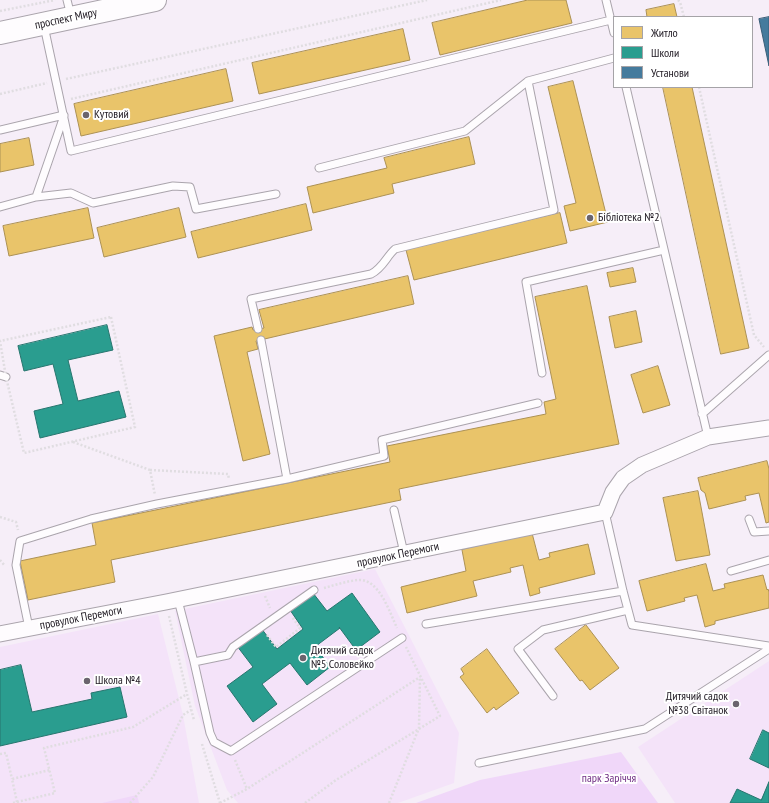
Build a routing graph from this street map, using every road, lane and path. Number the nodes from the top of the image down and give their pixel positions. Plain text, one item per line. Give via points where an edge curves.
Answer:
1 (55, 0) edge
2 (155, 0) edge
3 (426, 0) edge
4 (501, 0) edge
5 (606, 0) edge
6 (678, 0) edge
7 (69, 9) edge
8 (0, 11) edge
9 (684, 16) edge
10 (611, 20) junction
11 (44, 24) junction
12 (613, 29) edge
13 (0, 33) edge
14 (613, 58) edge
15 (56, 81) junction
16 (528, 81) junction
17 (626, 88) edge
18 (699, 88) edge
19 (0, 94) edge
20 (60, 102) junction
21 (64, 115) junction
22 (0, 130) edge
23 (319, 168) dead end
24 (276, 194) dead end
25 (36, 197) junction
26 (0, 207) edge
27 (664, 250) junction
28 (258, 329) dead end
29 (261, 340) dead end
30 (0, 341) edge
31 (764, 348) dead end
32 (769, 355) edge
33 (542, 373) dead end
34 (3, 376) edge
35 (538, 403) dead end
36 (702, 414) junction
37 (769, 428) edge
38 (708, 437) junction
39 (73, 442) junction
40 (150, 470) junction
41 (287, 479) junction
42 (232, 489) junction
43 (158, 504) junction
44 (394, 510) dead end
45 (605, 512) junction
46 (0, 517) edge
47 (749, 519) dead end
48 (18, 530) dead end
49 (769, 531) edge
50 (404, 553) junction
51 (0, 560) edge
52 (769, 560) edge
53 (5, 567) dead end
54 (731, 571) dead end
55 (259, 583) junction
56 (314, 590) joint
57 (622, 591) junction
58 (178, 600) junction
59 (286, 610) junction
60 (628, 610) junction
61 (275, 617) junction
62 (426, 624) dead end
63 (261, 626) junction
64 (29, 628) junction
65 (0, 634) edge
66 (402, 638) junction
67 (769, 646) edge
68 (769, 649) edge
69 (194, 662) junction
70 (420, 677) junction
71 (187, 694) dead end
72 (554, 696) dead end
73 (192, 710) dead end
74 (419, 728) junction
75 (231, 751) junction
76 (0, 754) edge
77 (479, 763) dead end
78 (50, 770) junction
79 (12, 779) junction
80 (247, 789) junction
81 (17, 802) junction
82 (13, 803) edge
83 (130, 803) edge
84 (220, 803) edge
85 (305, 803) edge
86 (390, 803) edge

1 - 8 path
2 - 7 main road, проспект Миру
3 - 15 path
4 - 20 path
5 - 10 lane
6 - 9 path
7 - 11 main road, проспект Миру
10 - 12 lane
10 - 21 lane via 71,151
11 - 13 main road, проспект Миру
11 - 15 lane
14 - 16 lane
15 - 19 path
15 - 20 lane
16 - 23 lane via 465,131
16 - 28 lane via 554,210 395,249 379,270 371,274 252,299
17 - 27 lane
18 - 31 path via 754,335
20 - 21 lane
21 - 22 lane
21 - 25 lane
24 - 25 lane via 196,209 190,187 173,186 93,203 72,193
25 - 26 lane
27 - 33 lane via 526,282
27 - 36 lane
29 - 41 lane
30 - 34 path
30 - 39 path via 111,317 135,427
32 - 36 lane
34 - 39 path via 24,453
35 - 41 lane via 382,440 384,456
36 - 38 lane
37 - 38 street
38 - 45 street via 642,465 622,478 612,492
39 - 40 path
40 - 42 path via 228,474
40 - 43 path
41 - 42 lane
42 - 43 lane
43 - 64 lane via 91,519 20,541 16,565
44 - 50 lane
45 - 50 street, провулок Перемоги
45 - 57 lane
46 - 48 path via 16,522
47 - 49 lane via 754,532
50 - 55 street, провулок Перемоги
51 - 53 path
52 - 54 lane
55 - 58 street, провулок Перемоги
55 - 61 path
56 - 59 lane
56 - 66 path via 359,580 368,582 379,591
57 - 60 lane
57 - 62 lane
58 - 64 street, провулок Перемоги
58 - 69 lane
59 - 61 lane
59 - 63 path via 300,628 276,646
60 - 67 lane via 632,625
60 - 72 lane via 543,630 518,649
61 - 63 lane
63 - 69 lane via 233,647 228,655
64 - 65 street, провулок Перемоги
66 - 70 path
66 - 75 lane
68 - 77 lane via 645,729
69 - 75 lane via 210,733 214,742
70 - 74 path
70 - 74 path via 440,716
70 - 80 path
71 - 78 path via 133,728 44,748
73 - 83 path via 183,716 153,777
74 - 85 path via 336,780
74 - 86 path
75 - 80 path
76 - 79 path via 6,753
78 - 79 path
78 - 81 path via 55,793
79 - 81 path
80 - 84 path
81 - 82 path

